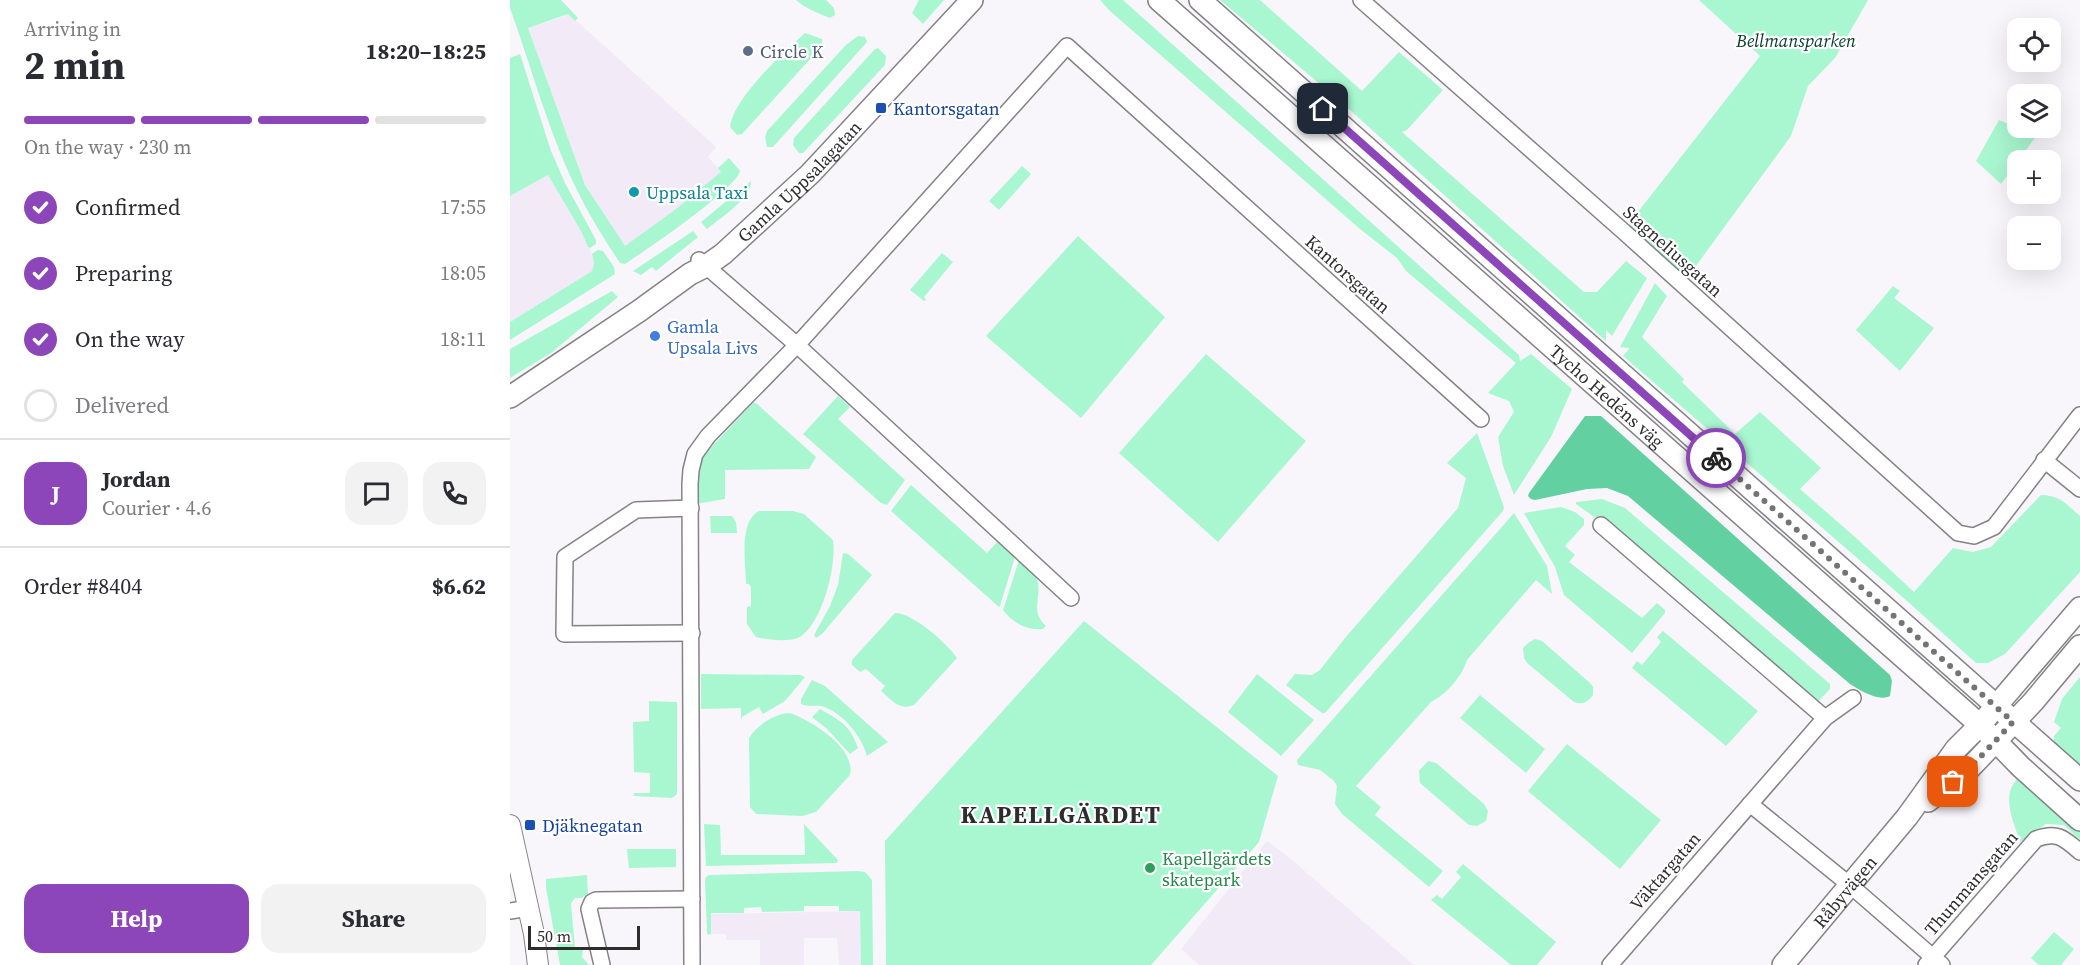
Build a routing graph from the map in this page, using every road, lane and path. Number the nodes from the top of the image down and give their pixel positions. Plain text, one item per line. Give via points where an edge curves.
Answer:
1 (952, 0) edge
2 (972, 0) edge
3 (1159, 0) edge
4 (1200, 0) edge
5 (1361, 0) edge
6 (699, 267) junction
7 (797, 345) junction
8 (510, 397) edge
9 (2080, 415) edge
10 (1481, 419) dead end
11 (2044, 460) junction
12 (2080, 489) edge
13 (691, 508) junction
14 (1601, 525) dead end
15 (1071, 598) dead end
16 (2080, 608) edge
17 (692, 633) junction
18 (2080, 646) edge
19 (1853, 698) dead end
20 (1996, 706) junction
21 (1825, 718) junction
22 (2013, 722) junction
23 (1980, 724) junction
24 (1996, 740) junction
25 (2080, 780) edge
26 (1750, 804) junction
27 (1907, 817) junction
28 (2080, 820) edge
29 (510, 825) edge
30 (2080, 852) edge
31 (1851, 886) junction
32 (692, 899) junction
33 (519, 910) edge
34 (1934, 962) edge
35 (538, 965) edge
36 (602, 965) edge
37 (692, 965) edge
38 (1610, 965) edge
39 (1783, 965) edge

1 - 6 main road, Gamla Uppsalagatan via 801,164 713,244
2 - 6 main road, Gamla Uppsalagatan via 810,174 723,254
3 - 23 main road, Tycho Hedéns väg
4 - 20 main road, Tycho Hedéns väg
5 - 11 street, Stagneliusgatan via 1958,533 1974,536 1994,527
6 - 7 street
6 - 8 main road, Gamla Uppsalagatan
7 - 10 street, Kantorsgatan via 1067,46
7 - 13 street via 717,426 695,454
7 - 15 street
9 - 11 street
11 - 12 street
13 - 17 street
13 - 17 street via 636,510 565,557 564,634
14 - 21 street
16 - 20 main road, Råbyvägen
17 - 32 street
18 - 22 main road, Råbyvägen
19 - 21 street, Väktargatan
20 - 22 main road, Tycho Hedéns väg
20 - 23 main road, Råbyvägen
21 - 26 street, Väktargatan
22 - 24 main road, Råbyvägen
22 - 25 main road, Tycho Hedéns väg
23 - 24 main road, Tycho Hedéns väg
23 - 27 main road, Råbyvägen via 1956,749
24 - 27 main road, Råbyvägen via 1968,770
24 - 28 main road, Tycho Hedéns väg
26 - 31 street
26 - 38 street, Väktargatan
27 - 31 main road, Råbyvägen
29 - 33 street
30 - 34 street, Thunmansgatan via 2063,837 2048,834 2036,839
31 - 34 street
31 - 39 main road, Råbyvägen
32 - 36 street via 592,902 589,909
32 - 37 street
33 - 35 street

